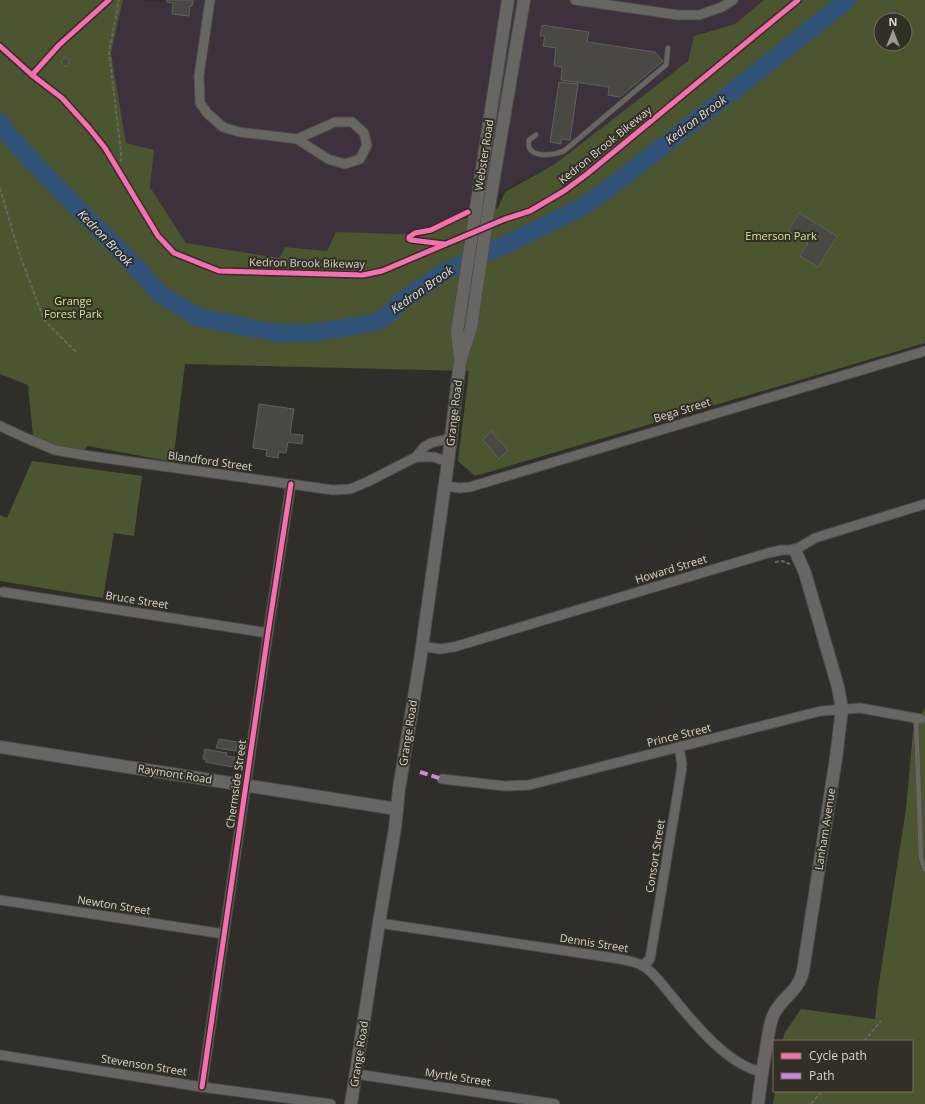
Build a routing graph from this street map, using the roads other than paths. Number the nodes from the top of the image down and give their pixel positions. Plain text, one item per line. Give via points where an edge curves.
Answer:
1 (210, 0) edge
2 (508, 0) edge
3 (524, 0) edge
4 (575, 0) edge
5 (733, 0) edge
6 (668, 48) dead end
7 (536, 135) dead end
8 (297, 139) junction
9 (488, 213) joint
10 (460, 311) joint
11 (925, 351) edge
12 (460, 362) junction
13 (0, 426) edge
14 (451, 438) junction
15 (416, 457) junction
16 (448, 462) junction
17 (291, 484) junction
18 (445, 486) junction
19 (925, 504) edge
20 (795, 550) junction
21 (3, 592) dead end
22 (268, 633) junction
23 (422, 646) junction
24 (842, 709) junction
25 (922, 718) edge
26 (0, 747) edge
27 (679, 747) junction
28 (442, 779) dead end
29 (246, 784) junction
30 (397, 809) junction
31 (925, 869) edge
32 (0, 900) edge
33 (379, 923) junction
34 (224, 934) junction
35 (642, 966) junction
36 (0, 1055) edge
37 (762, 1072) junction
38 (356, 1074) junction
39 (202, 1087) junction
40 (331, 1104) edge
41 (351, 1104) edge
42 (555, 1104) edge
43 (758, 1104) edge

1 - 8 street via 199,76 200,103 223,127 234,131
2 - 10 main road, Webster Road
3 - 9 main road, Webster Road
4 - 5 street via 671,14 699,15
6 - 7 lane via 666,65 564,150 550,155 534,153 528,143
8 - 8 street via 335,122 352,122 364,132 368,145 360,159 345,164 328,159
9 - 12 main road, Grange Road via 471,328
10 - 12 main road, Grange Road via 457,332
11 - 18 street, Bega Street via 470,487
12 - 14 main road, Grange Road
13 - 17 street, Blandford Street via 55,450
14 - 15 street, Blandford Street via 431,443
14 - 16 main road, Grange Road
15 - 16 street, Blandford Street via 434,457
15 - 17 street, Blandford Street via 350,488 333,490
16 - 18 main road, Grange Road
17 - 22 street, Chermside Street
18 - 23 main road, Grange Road
19 - 20 street, Howard Street via 816,538
20 - 23 street, Howard Street via 768,553 454,647 440,649
20 - 24 main road, Lanham Avenue via 807,580
21 - 22 street, Bruce Street
22 - 29 street, Chermside Street
23 - 30 main road, Grange Road
24 - 25 street, Prince Street via 860,708
24 - 27 street, Prince Street via 814,712
24 - 37 main road, Lanham Avenue via 803,971 797,987 779,1005 773,1016
25 - 31 lane via 921,858
26 - 29 main road, Raymont Road
27 - 28 street, Prince Street via 519,786
27 - 35 street, Consort Street via 681,773 650,960
29 - 30 main road, Raymont Road
29 - 34 street, Chermside Street
30 - 33 main road, Grange Road
32 - 34 street, Newton Street
33 - 35 street, Dennis Street via 614,958
33 - 38 main road, Grange Road
34 - 39 street, Chermside Street
35 - 37 street, Dennis Street via 651,971 687,1015 722,1050 735,1061
36 - 39 street, Stevenson Street
37 - 43 main road, Lanham Avenue
38 - 41 main road, Grange Road
38 - 42 street, Myrtle Street
39 - 40 street, Stevenson Street

